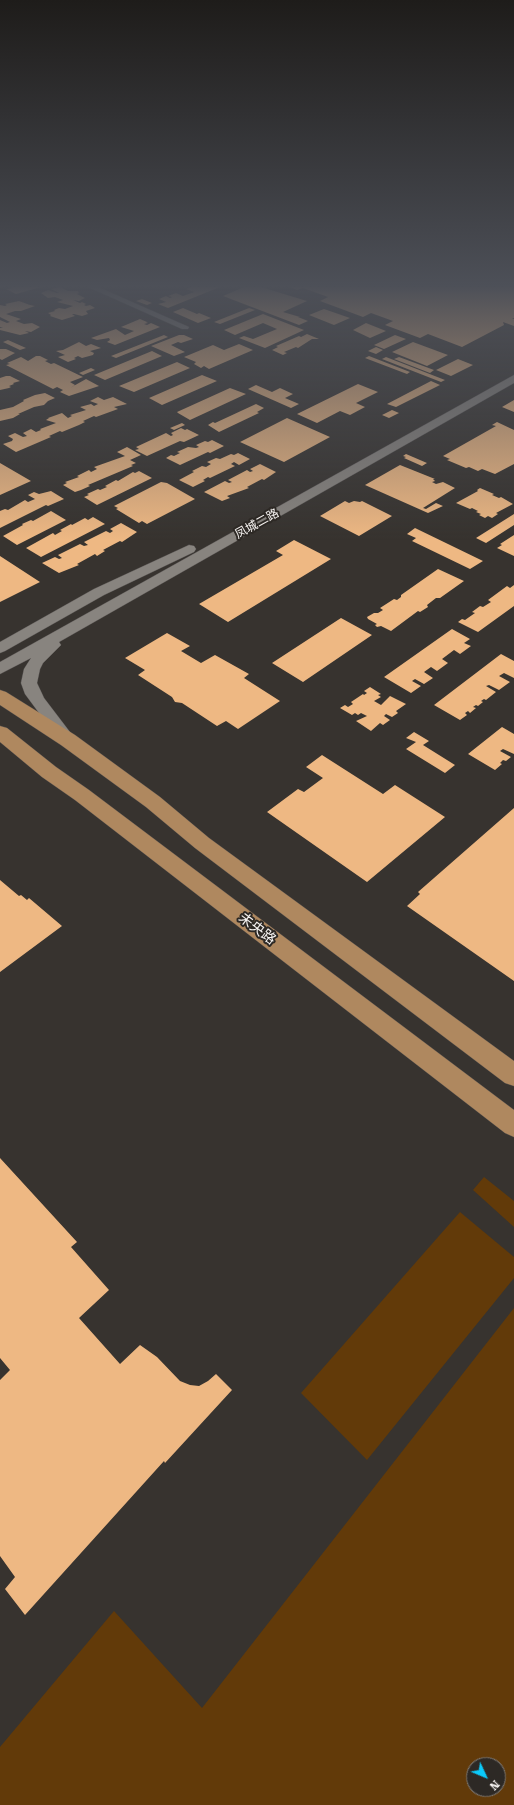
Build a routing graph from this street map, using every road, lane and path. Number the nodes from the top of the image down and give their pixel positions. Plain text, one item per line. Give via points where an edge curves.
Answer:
1 (512, 371) edge
2 (514, 378) edge
3 (66, 610) junction
4 (87, 619) junction
5 (0, 635) edge
6 (0, 648) edge
7 (0, 669) edge
8 (0, 696) edge
9 (0, 732) edge
10 (68, 740) junction
11 (0, 742) edge
12 (24, 753) junction
13 (514, 1075) edge
14 (514, 1125) edge

1 - 3 main road, 凤城二路 via 198,544
2 - 4 main road, 凤城二路
3 - 5 main road via 38,623
3 - 6 main road, 凤城二路
4 - 7 main road, 凤城二路
4 - 10 main road via 57,641 38,660 28,683 33,694
8 - 10 main road
9 - 12 main road, 未央路
10 - 13 main road
11 - 12 main road
12 - 14 main road, 未央路 via 88,799

